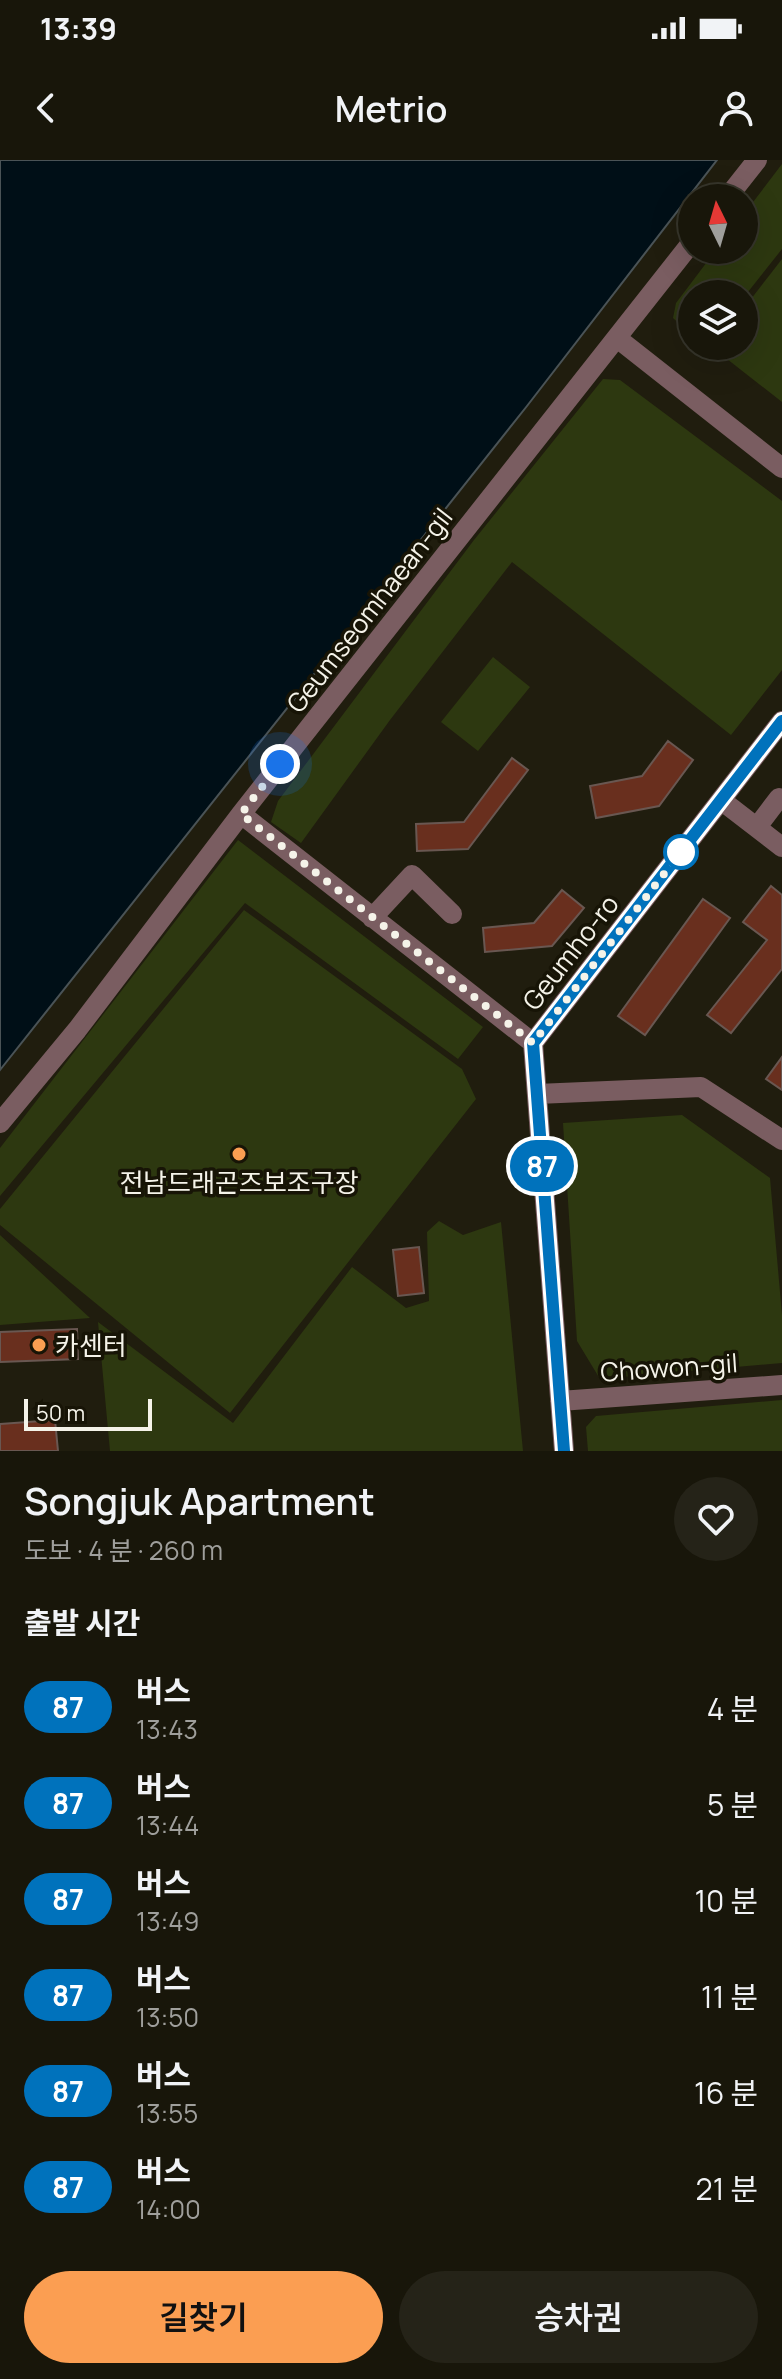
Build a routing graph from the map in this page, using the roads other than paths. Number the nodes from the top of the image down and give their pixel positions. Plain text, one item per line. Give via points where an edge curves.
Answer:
1 (757, 160) edge
2 (738, 184) edge
3 (678, 260) edge
4 (617, 338) junction
5 (782, 468) edge
6 (782, 721) edge
7 (721, 800) junction
8 (782, 800) edge
9 (241, 814) junction
10 (757, 827) junction
11 (782, 847) edge
12 (452, 914) dead end
13 (372, 918) junction
14 (533, 1043) junction
15 (537, 1094) junction
16 (0, 1123) edge
17 (782, 1140) edge
18 (782, 1385) edge
19 (560, 1401) junction
20 (564, 1451) edge

1 - 2 street
3 - 4 street, Geumseomhaean-gil
4 - 5 street
4 - 9 street, Geumseomhaean-gil
6 - 7 street, Geumho-ro
7 - 10 street
7 - 14 street, Geumho-ro
8 - 10 street
9 - 13 street
9 - 16 street, Geumseomhaean-gil
10 - 11 street
12 - 13 street via 412,875
13 - 14 street
14 - 15 street, Geumho-ro
15 - 17 street via 701,1087
15 - 19 street, Geumho-ro
18 - 19 street, Chowon-gil
19 - 20 street, Geumho-ro

